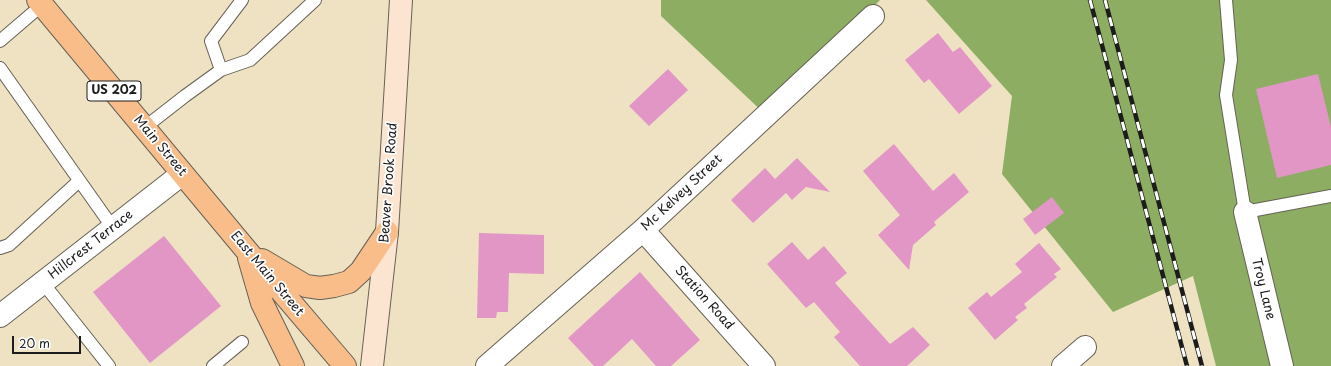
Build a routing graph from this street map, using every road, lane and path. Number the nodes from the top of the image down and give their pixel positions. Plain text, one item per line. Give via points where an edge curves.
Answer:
1 (242, 0) edge
2 (315, 0) edge
3 (401, 0) edge
4 (1226, 0) edge
5 (40, 3) edge
6 (873, 16) dead end
7 (0, 40) edge
8 (0, 68) edge
9 (221, 70) junction
10 (144, 128) junction
11 (186, 178) junction
12 (79, 181) junction
13 (1331, 196) edge
14 (1245, 212) junction
15 (113, 228) junction
16 (643, 230) junction
17 (387, 232) junction
18 (0, 248) edge
19 (247, 252) junction
20 (43, 283) junction
21 (0, 316) edge
22 (242, 342) dead end
23 (1085, 347) dead end
24 (757, 364) edge
25 (109, 366) edge
26 (213, 366) edge
27 (293, 366) edge
28 (345, 366) edge
29 (372, 366) edge
30 (487, 366) edge
31 (1063, 366) edge
32 (1282, 366) edge

1 - 9 lane via 212,41
2 - 9 lane via 250,60
3 - 17 street, Beaver Brook Road
4 - 14 lane via 1231,60 1226,95
5 - 7 lane
5 - 10 main road, Main Street / US 202
6 - 16 street, Mc Kelvey Street
8 - 12 lane
9 - 10 lane
10 - 11 main road, Main Street / US 202
11 - 15 street, Hillcrest Terrace
11 - 19 main road, East Main Street / US 202
12 - 15 lane
12 - 18 lane via 9,245
13 - 14 lane
14 - 32 street, Troy Lane
15 - 20 street, Hillcrest Terrace
16 - 24 street, Station Road
16 - 30 street, Mc Kelvey Street
17 - 19 main road via 362,271 349,282 334,286 306,286
17 - 29 street, Beaver Brook Road
19 - 27 main road, US 202 via 262,303
19 - 28 main road, East Main Street / US 202
20 - 21 street, Hillcrest Terrace
20 - 25 lane
22 - 26 lane
23 - 31 street

